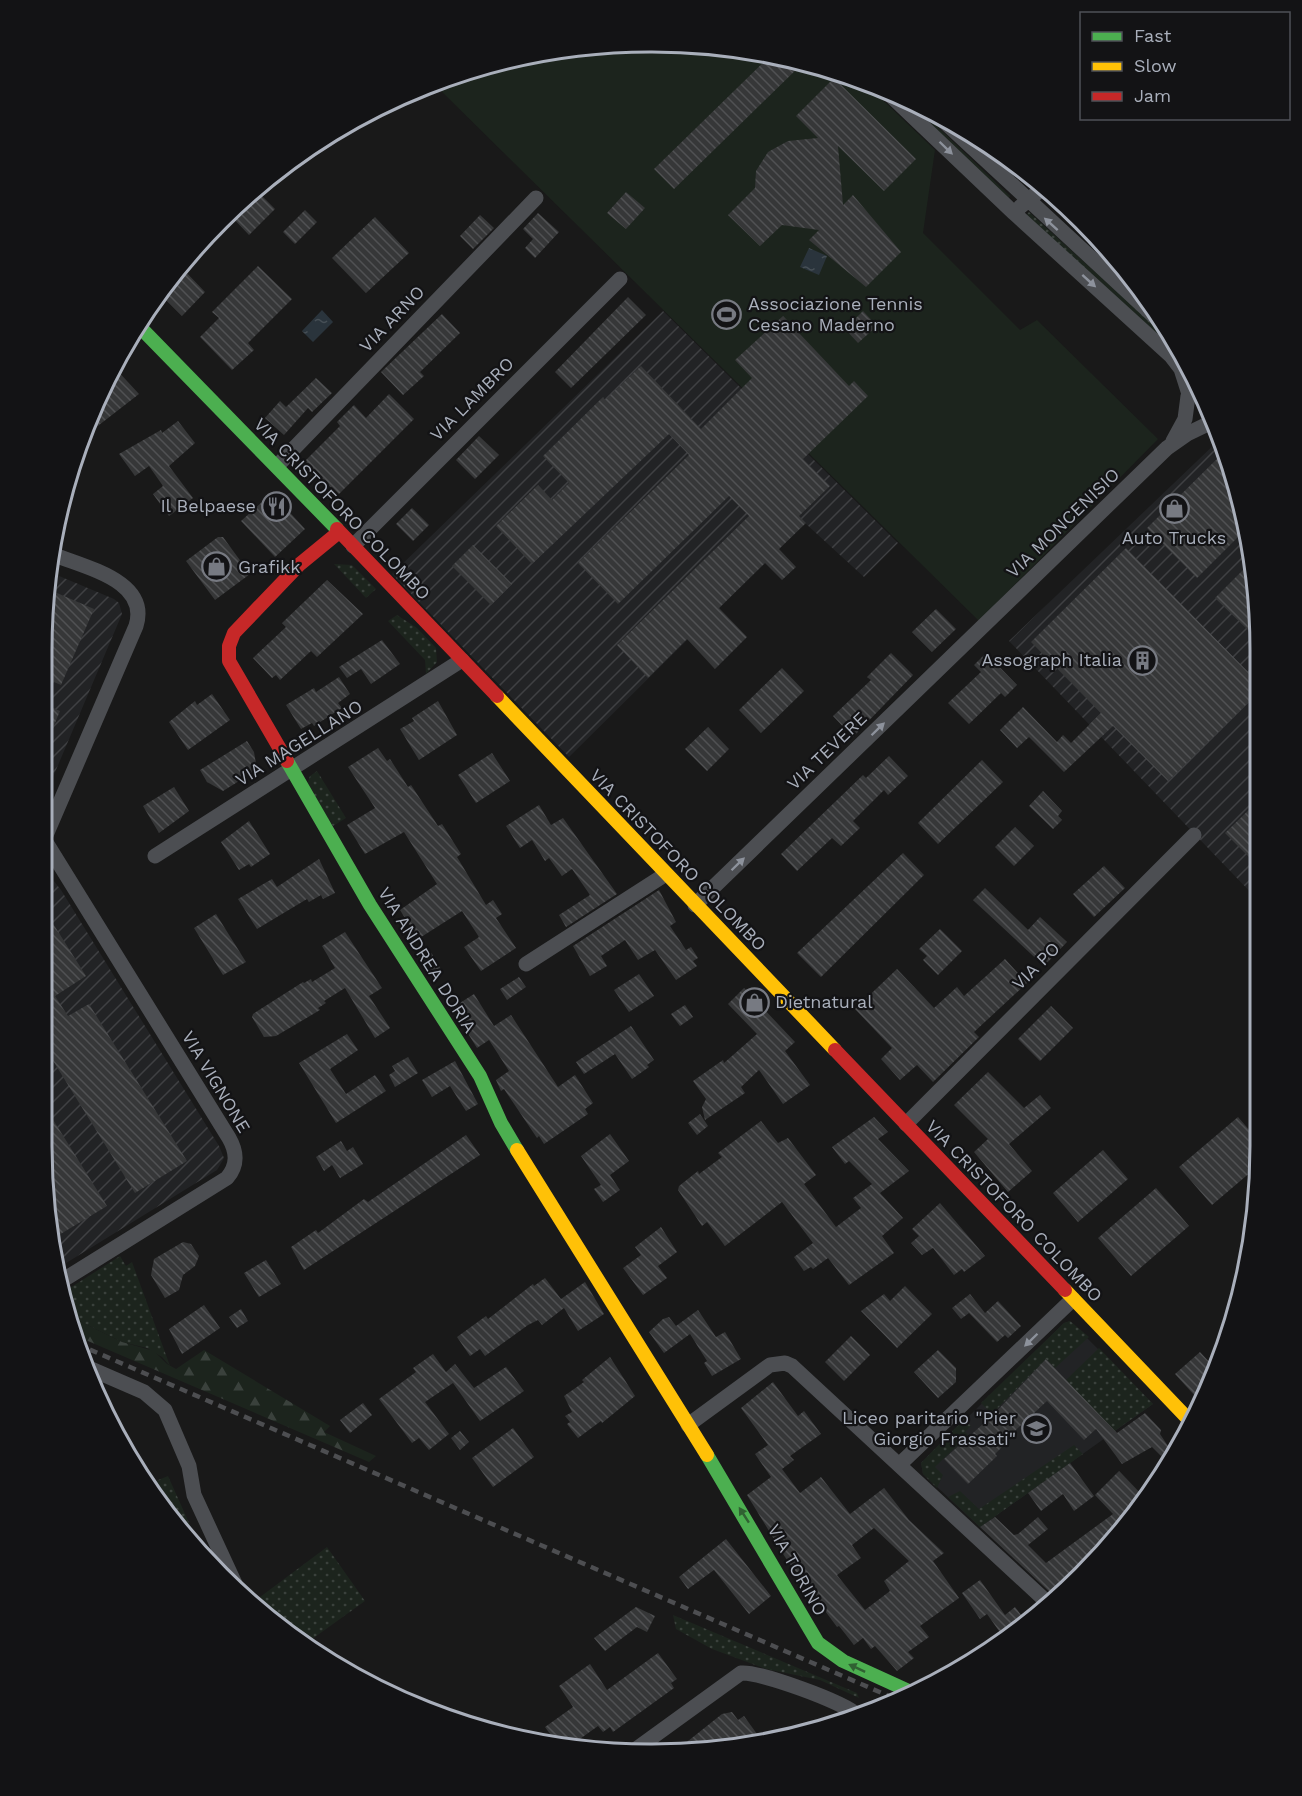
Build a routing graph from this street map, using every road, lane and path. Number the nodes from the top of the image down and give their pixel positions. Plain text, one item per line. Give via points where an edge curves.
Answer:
1 (905, 109) edge
2 (964, 141) edge
3 (1036, 193) edge
4 (536, 198) dead end
5 (1026, 201) junction
6 (1014, 213) junction
7 (620, 279) dead end
8 (1135, 299) edge
9 (145, 332) edge
10 (1172, 357) edge
11 (1189, 389) edge
12 (1201, 415) edge
13 (1205, 426) edge
14 (1167, 448) junction
15 (277, 466) junction
16 (339, 532) junction
17 (352, 546) junction
18 (60, 557) edge
19 (986, 626) joint
20 (462, 660) junction
21 (291, 772) junction
22 (52, 819) edge
23 (1194, 835) dead end
24 (52, 852) edge
25 (155, 856) dead end
26 (666, 874) junction
27 (695, 904) junction
28 (526, 964) dead end
29 (906, 1124) junction
30 (68, 1277) edge
31 (1073, 1299) junction
32 (97, 1372) edge
33 (1185, 1416) edge
34 (688, 1425) junction
35 (899, 1465) junction
36 (228, 1568) edge
37 (1042, 1598) edge
38 (902, 1688) edge
39 (848, 1710) edge
40 (644, 1744) edge

1 -> 6 street
2 - 5 street
3 - 5 street
4 - 15 street, VIA ARNO
5 - 6 street
8 -> 5 street
6 -> 10 street
7 - 17 street, VIA LAMBRO
9 - 15 street, VIA CRISTOFORO COLOMBO
11 - 12 street
11 - 14 street, VIA MONCENISIO via 1185,419
13 - 14 street, VIA MONCENISIO
14 - 19 street, VIA MONCENISIO
15 - 16 street, VIA CRISTOFORO COLOMBO
16 - 17 street, VIA CRISTOFORO COLOMBO
16 - 21 street, VIA ANDREA DORIA via 300,564 234,633 229,646 229,661
17 - 20 street, VIA CRISTOFORO COLOMBO
18 - 22 street, VIA VIGNONE via 122,584 134,595 139,612
27 -> 19 street, VIA TEVERE
20 - 21 street, VIA MAGELLANO
20 - 26 street, VIA CRISTOFORO COLOMBO
21 - 25 street, VIA MAGELLANO
21 - 34 street, VIA ANDREA DORIA via 370,905 480,1076 501,1122
23 - 29 street, VIA PO
24 - 30 street, VIA VIGNONE via 236,1154 227,1178
26 - 27 street, VIA CRISTOFORO COLOMBO
26 - 28 street
27 - 29 street, VIA CRISTOFORO COLOMBO
29 - 31 street, VIA CRISTOFORO COLOMBO
31 - 33 street, VIA CRISTOFORO COLOMBO
31 -> 35 street
32 - 36 street via 144,1392 165,1410 189,1466 194,1495
34 - 35 street via 765,1369 784,1363 799,1371
38 -> 34 street, VIA TORINO via 843,1662 818,1643
35 - 37 street
39 - 40 street via 826,1698 741,1673

